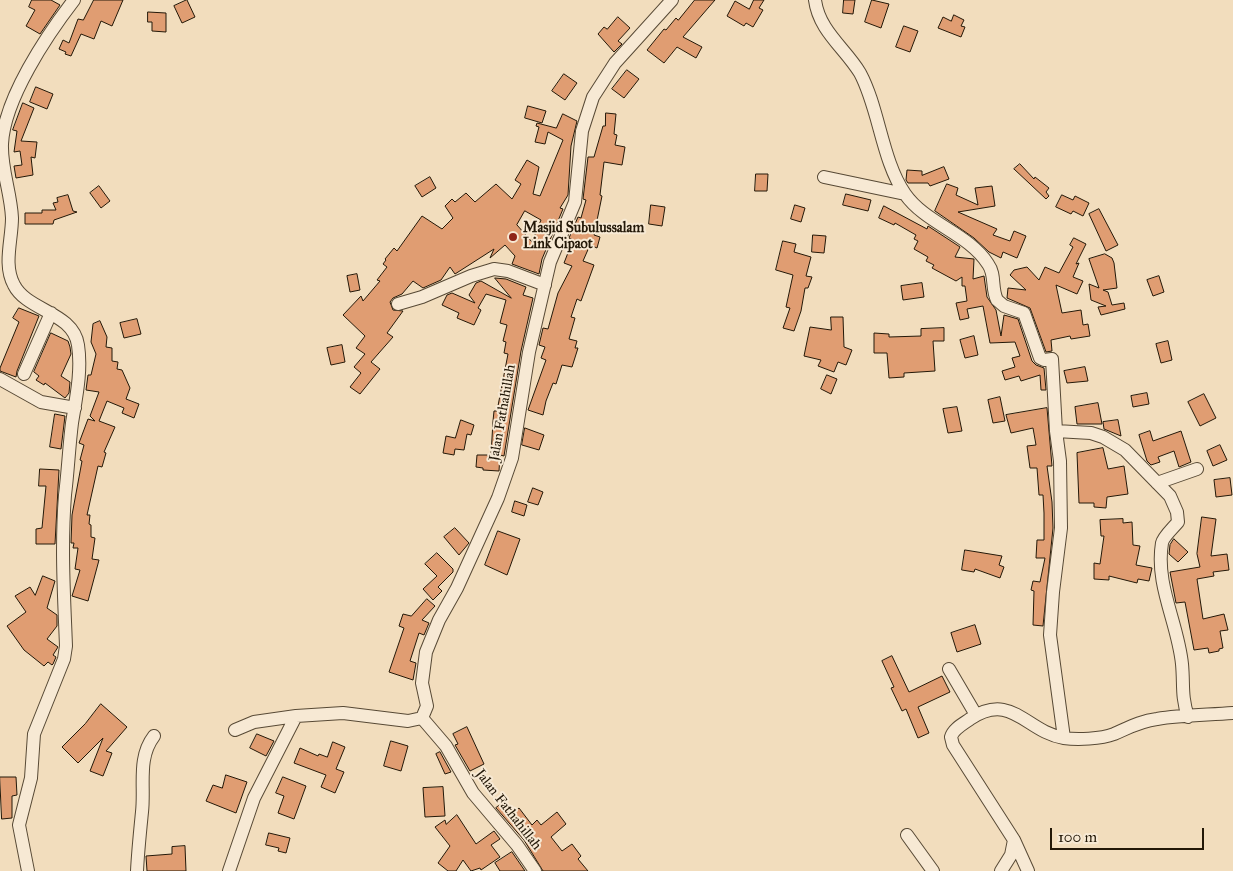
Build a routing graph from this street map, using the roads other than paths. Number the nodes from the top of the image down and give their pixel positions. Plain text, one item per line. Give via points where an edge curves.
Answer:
1 (74, 0) edge
2 (672, 0) edge
3 (816, 0) edge
4 (824, 177) dead end
5 (905, 194) junction
6 (545, 285) junction
7 (398, 304) dead end
8 (51, 313) junction
9 (24, 374) dead end
10 (0, 379) edge
11 (74, 408) junction
12 (1056, 431) junction
13 (1197, 469) dead end
14 (1157, 483) junction
15 (949, 669) dead end
16 (1233, 713) edge
17 (976, 715) junction
18 (296, 716) junction
19 (1188, 717) junction
20 (422, 718) junction
21 (235, 730) dead end
22 (154, 736) dead end
23 (1064, 738) junction
24 (907, 835) dead end
25 (1014, 840) junction
26 (28, 871) edge
27 (137, 871) edge
28 (229, 871) edge
29 (535, 871) edge
30 (932, 871) edge
31 (1001, 871) edge
32 (1028, 871) edge

1 - 8 street via 25,75 7,118 2,142 11,204 10,276 21,295
2 - 6 street, Jalan Fathahillah via 614,63 592,97 582,131 575,202 554,251
3 - 5 street via 820,21 850,58 868,90 880,134
4 - 5 street
5 - 12 street via 932,220 982,255 993,273 997,300 1024,313 1040,358 1053,361
6 - 7 street via 508,271 494,270
6 - 20 street, Jalan Fathahillah via 529,352 512,458 498,498 426,652 422,683 427,706
8 - 9 street
8 - 11 street via 74,332 78,342 78,388
10 - 11 street via 41,402
11 - 26 street via 62,554 66,646 64,659 34,734 31,778 19,826
12 - 14 street via 1092,433 1114,442
12 - 23 street via 1060,461 1061,534 1050,635
13 - 14 street
14 - 19 street via 1170,496 1177,512 1178,522 1162,540 1162,581 1177,636
15 - 17 street
16 - 19 street
17 - 23 street via 988,711 1014,712 1048,733
17 - 25 street via 953,731 952,741
18 - 20 street via 343,713 408,721
18 - 21 street via 254,722
18 - 28 street via 254,798
19 - 23 street via 1134,724 1112,735
20 - 29 street, Jalan Fathahillah via 446,746 472,793
22 - 27 street via 148,744 143,763
24 - 30 street
25 - 31 street via 1011,855
25 - 32 street

